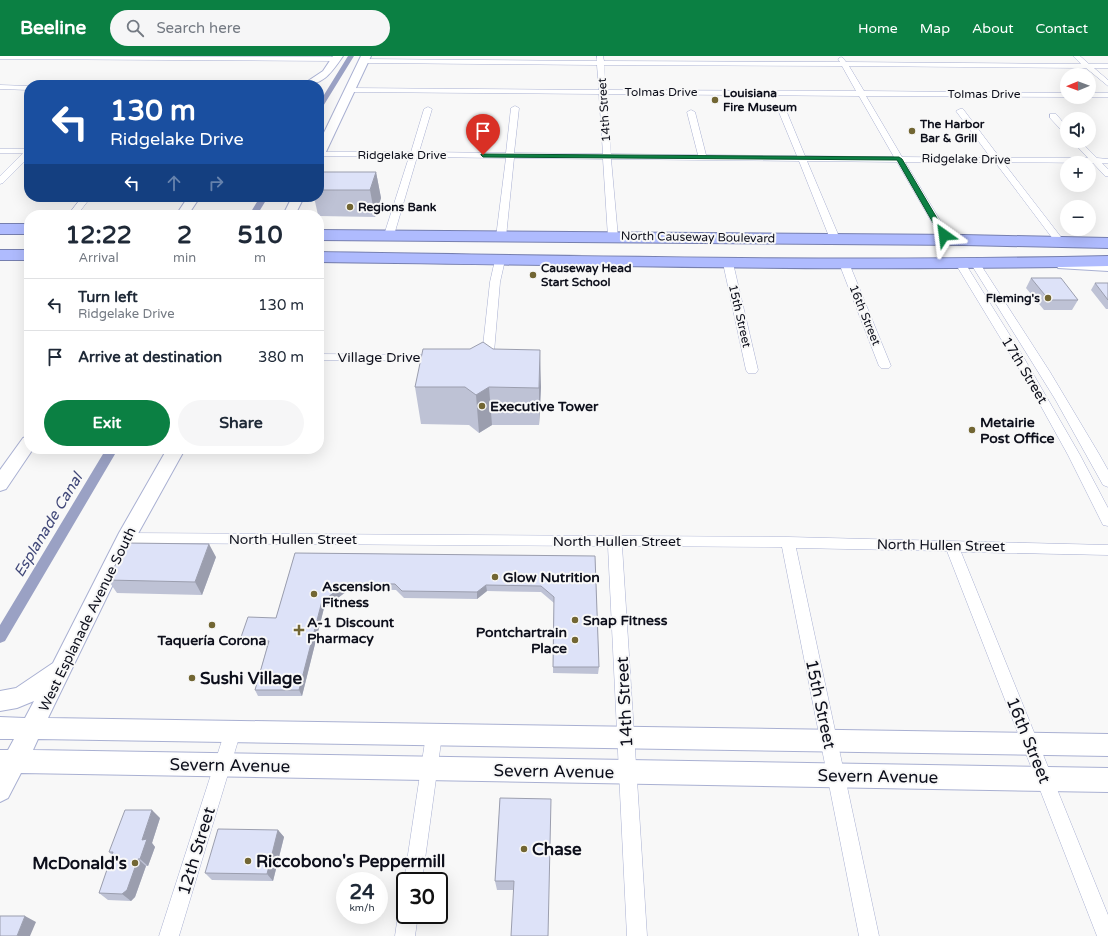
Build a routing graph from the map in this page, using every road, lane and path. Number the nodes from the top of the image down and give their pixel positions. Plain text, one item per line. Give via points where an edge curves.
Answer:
1 (839, 56) edge
2 (1076, 56) edge
3 (0, 57) edge
4 (203, 57) edge
5 (337, 58) edge
6 (366, 58) edge
7 (600, 59) edge
8 (844, 64) junction
9 (1088, 66) junction
10 (1108, 66) edge
11 (316, 80) edge
12 (1108, 84) edge
13 (0, 87) edge
14 (24, 88) edge
15 (350, 90) junction
16 (603, 91) junction
17 (861, 93) junction
18 (1060, 94) edge
19 (1096, 95) edge
20 (1108, 95) edge
21 (515, 108) dead end
22 (428, 109) dead end
23 (782, 110) dead end
24 (960, 111) dead end
25 (691, 112) dead end
26 (1053, 116) dead end
27 (1060, 124) edge
28 (324, 144) edge
29 (1083, 148) edge
30 (0, 151) edge
31 (24, 152) edge
32 (324, 154) edge
33 (414, 155) junction
34 (510, 156) junction
35 (608, 156) junction
36 (1090, 156) edge
37 (24, 157) edge
38 (702, 157) junction
39 (802, 158) junction
40 (899, 159) junction
41 (997, 160) junction
42 (1060, 161) edge
43 (1096, 161) edge
44 (1108, 161) edge
45 (1096, 162) edge
46 (1108, 174) edge
47 (0, 181) edge
48 (83, 202) edge
49 (76, 210) edge
50 (0, 229) edge
51 (24, 229) edge
52 (324, 235) edge
53 (389, 235) junction
54 (594, 236) junction
55 (613, 236) junction
56 (470, 237) junction
57 (501, 237) junction
58 (530, 237) junction
59 (689, 238) junction
60 (1108, 238) edge
61 (835, 239) junction
62 (886, 239) junction
63 (946, 240) junction
64 (1011, 241) junction
65 (1059, 241) junction
66 (1077, 242) junction
67 (1108, 243) edge
68 (0, 255) edge
69 (24, 255) edge
70 (324, 257) edge
71 (438, 259) junction
72 (500, 260) junction
73 (1108, 260) edge
74 (593, 262) junction
75 (669, 262) junction
76 (728, 263) junction
77 (844, 263) junction
78 (896, 263) junction
79 (960, 263) junction
80 (1024, 263) junction
81 (976, 264) junction
82 (1108, 267) edge
83 (324, 357) edge
84 (449, 358) edge
85 (885, 366) dead end
86 (752, 370) dead end
87 (486, 372) edge
88 (24, 449) edge
89 (173, 454) edge
90 (1108, 482) edge
91 (0, 484) edge
92 (1108, 521) edge
93 (126, 538) junction
94 (615, 541) junction
95 (788, 542) junction
96 (951, 545) junction
97 (1108, 550) edge
98 (62, 668) junction
99 (0, 701) edge
100 (0, 728) edge
101 (32, 728) junction
102 (233, 731) junction
103 (434, 735) junction
104 (627, 738) junction
105 (829, 741) junction
106 (1030, 744) junction
107 (1108, 745) edge
108 (7, 761) edge
109 (222, 765) junction
110 (428, 768) junction
111 (626, 772) junction
112 (836, 775) junction
113 (1044, 778) junction
114 (1108, 780) edge
115 (0, 790) edge
116 (414, 872) edge
117 (407, 924) edge
118 (169, 936) edge
119 (405, 936) edge
120 (637, 936) edge
121 (869, 936) edge
122 (1107, 936) edge

1 - 8 street
2 - 9 street
3 - 4 street
4 - 5 street
5 - 11 street via 326,73
6 - 7 street
6 - 15 street
7 - 8 street
7 - 16 street, 14th Street
8 - 9 street
8 - 17 street
9 - 10 street
9 - 12 street
13 - 14 street
15 - 16 street, Tolmas Drive
15 - 28 street
16 - 17 street, Tolmas Drive
16 - 35 street, 14th Street
17 - 18 street, Tolmas Drive
17 - 40 street
19 - 20 street
21 - 34 street
22 - 33 street
23 - 39 street
24 - 41 street
25 - 38 street
26 - 27 street
29 - 36 street
30 - 31 street
32 - 33 street, Ridgelake Drive
33 - 34 street, Ridgelake Drive
33 - 53 street
34 - 35 street, Ridgelake Drive
34 - 57 street
35 - 38 street, Ridgelake Drive
35 - 55 street, 14th Street
37 - 47 street
38 - 39 street, Ridgelake Drive
39 - 40 street, Ridgelake Drive
39 - 61 street
40 - 41 street, Ridgelake Drive
40 - 63 street
41 - 42 street, Ridgelake Drive
41 - 65 street
43 - 44 street, Ridgelake Drive
45 - 46 street
48 - 49 street
50 - 51 highway
52 - 53 highway, North Causeway Boulevard
53 - 56 highway, North Causeway Boulevard
54 - 55 highway, North Causeway Boulevard
54 - 58 highway, North Causeway Boulevard
54 - 74 highway via 610,240 621,247 619,254
55 - 59 highway, North Causeway Boulevard
56 - 57 highway, North Causeway Boulevard
56 - 71 highway via 441,247
57 - 58 highway, North Causeway Boulevard
58 - 72 highway via 509,243 503,248
59 - 61 highway, North Causeway Boulevard
59 - 75 highway via 656,245 649,250 653,256
60 - 66 street, North Causeway Boulevard
61 - 62 highway, North Causeway Boulevard
62 - 63 highway, North Causeway Boulevard
62 - 78 highway via 903,249 905,258
63 - 64 highway, North Causeway Boulevard
64 - 65 highway, North Causeway Boulevard
64 - 79 highway via 1001,248 962,248 956,257
65 - 66 highway, North Causeway Boulevard
66 - 67 highway, North Causeway Boulevard
68 - 69 highway
70 - 71 highway, North Causeway Boulevard
71 - 72 highway, North Causeway Boulevard
72 - 74 highway, North Causeway Boulevard
72 - 87 street via 484,358
73 - 80 highway, North Causeway Boulevard
74 - 75 highway, North Causeway Boulevard
75 - 76 highway, North Causeway Boulevard
76 - 77 highway, North Causeway Boulevard
76 - 86 street, 15th Street
77 - 78 highway, North Causeway Boulevard
77 - 85 street, 16th Street
78 - 79 highway, North Causeway Boulevard
79 - 81 highway, North Causeway Boulevard
79 - 92 street, 17th Street via 1042,396
80 - 81 highway, North Causeway Boulevard
80 - 82 street, North Causeway Boulevard
81 - 90 street, 17th Street via 1017,327
83 - 84 street, Village Drive
88 - 91 street
89 - 93 street, West Esplanade Avenue South
93 - 94 street, North Hullen Street
93 - 98 street, West Esplanade Avenue South
94 - 95 street, North Hullen Street
94 - 104 street, 14th Street
95 - 96 street, North Hullen Street
95 - 105 street, 15th Street
96 - 97 street, North Hullen Street
96 - 106 street, 16th Street
98 - 99 street via 31,692 12,701
98 - 101 street, West Esplanade Avenue South
100 - 101 street
101 - 102 street
101 - 108 street, West Esplanade Avenue South
102 - 103 street
102 - 109 street, 12th Street
103 - 104 street
103 - 110 street
104 - 105 street
104 - 111 street, 14th Street
105 - 106 street
105 - 112 street, 15th Street
106 - 107 street
106 - 113 street, 16th Street
108 - 109 street, Severn Avenue
108 - 115 street, West Esplanade Avenue South
109 - 110 street, Severn Avenue
109 - 118 street, 12th Street
110 - 111 street, Severn Avenue
110 - 116 street
111 - 112 street, Severn Avenue
111 - 120 street, 14th Street
112 - 113 street, Severn Avenue
112 - 121 street, 15th Street
113 - 114 street, Severn Avenue
113 - 122 street, 16th Street
117 - 119 street

